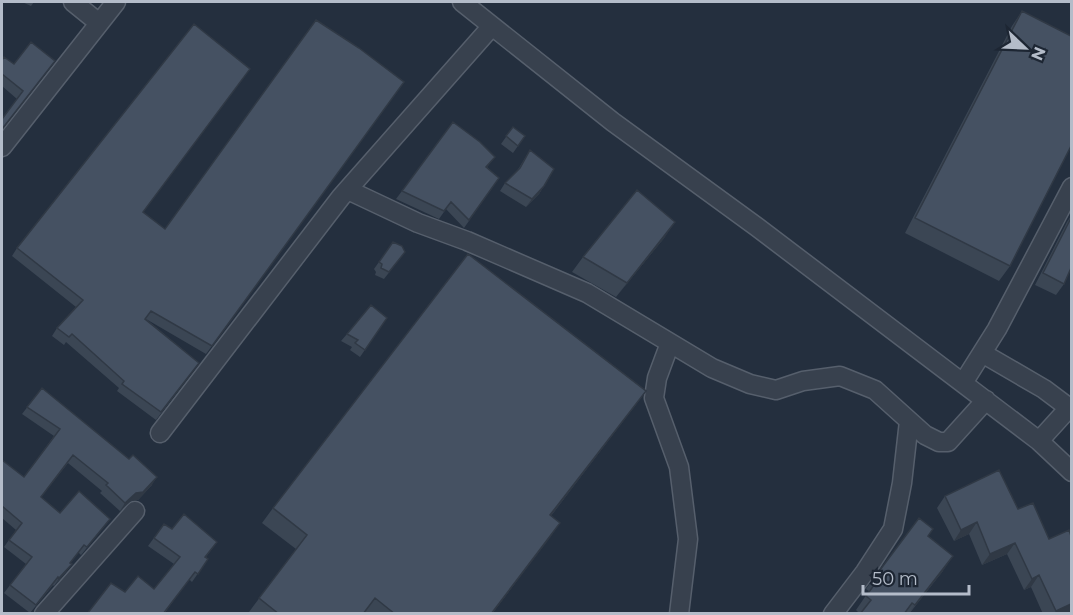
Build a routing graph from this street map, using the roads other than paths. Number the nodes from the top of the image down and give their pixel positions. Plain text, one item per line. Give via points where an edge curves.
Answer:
1 (73, 2) edge
2 (116, 2) edge
3 (464, 2) edge
4 (99, 23) junction
5 (492, 26) junction
6 (2, 147) edge
7 (1071, 187) edge
8 (348, 190) junction
9 (670, 343) junction
10 (982, 352) junction
11 (963, 383) junction
12 (986, 400) junction
13 (1070, 409) edge
14 (909, 422) junction
15 (160, 433) dead end
16 (1039, 441) junction
17 (1071, 472) edge
18 (135, 511) dead end
19 (44, 614) edge
20 (679, 614) edge
21 (833, 614) edge

1 - 4 street
2 - 4 street
3 - 5 street
4 - 6 street
5 - 8 street
5 - 11 street via 613,122
7 - 10 street
8 - 9 street via 418,224 586,293
8 - 15 street
9 - 14 street via 712,368 776,390 802,381 840,376 875,390
9 - 20 street via 654,398 679,467 688,538
10 - 11 street
10 - 13 street
11 - 12 street
12 - 14 street via 948,442 925,435
12 - 16 street
13 - 16 street
14 - 21 street via 893,529
16 - 17 street
18 - 19 street

